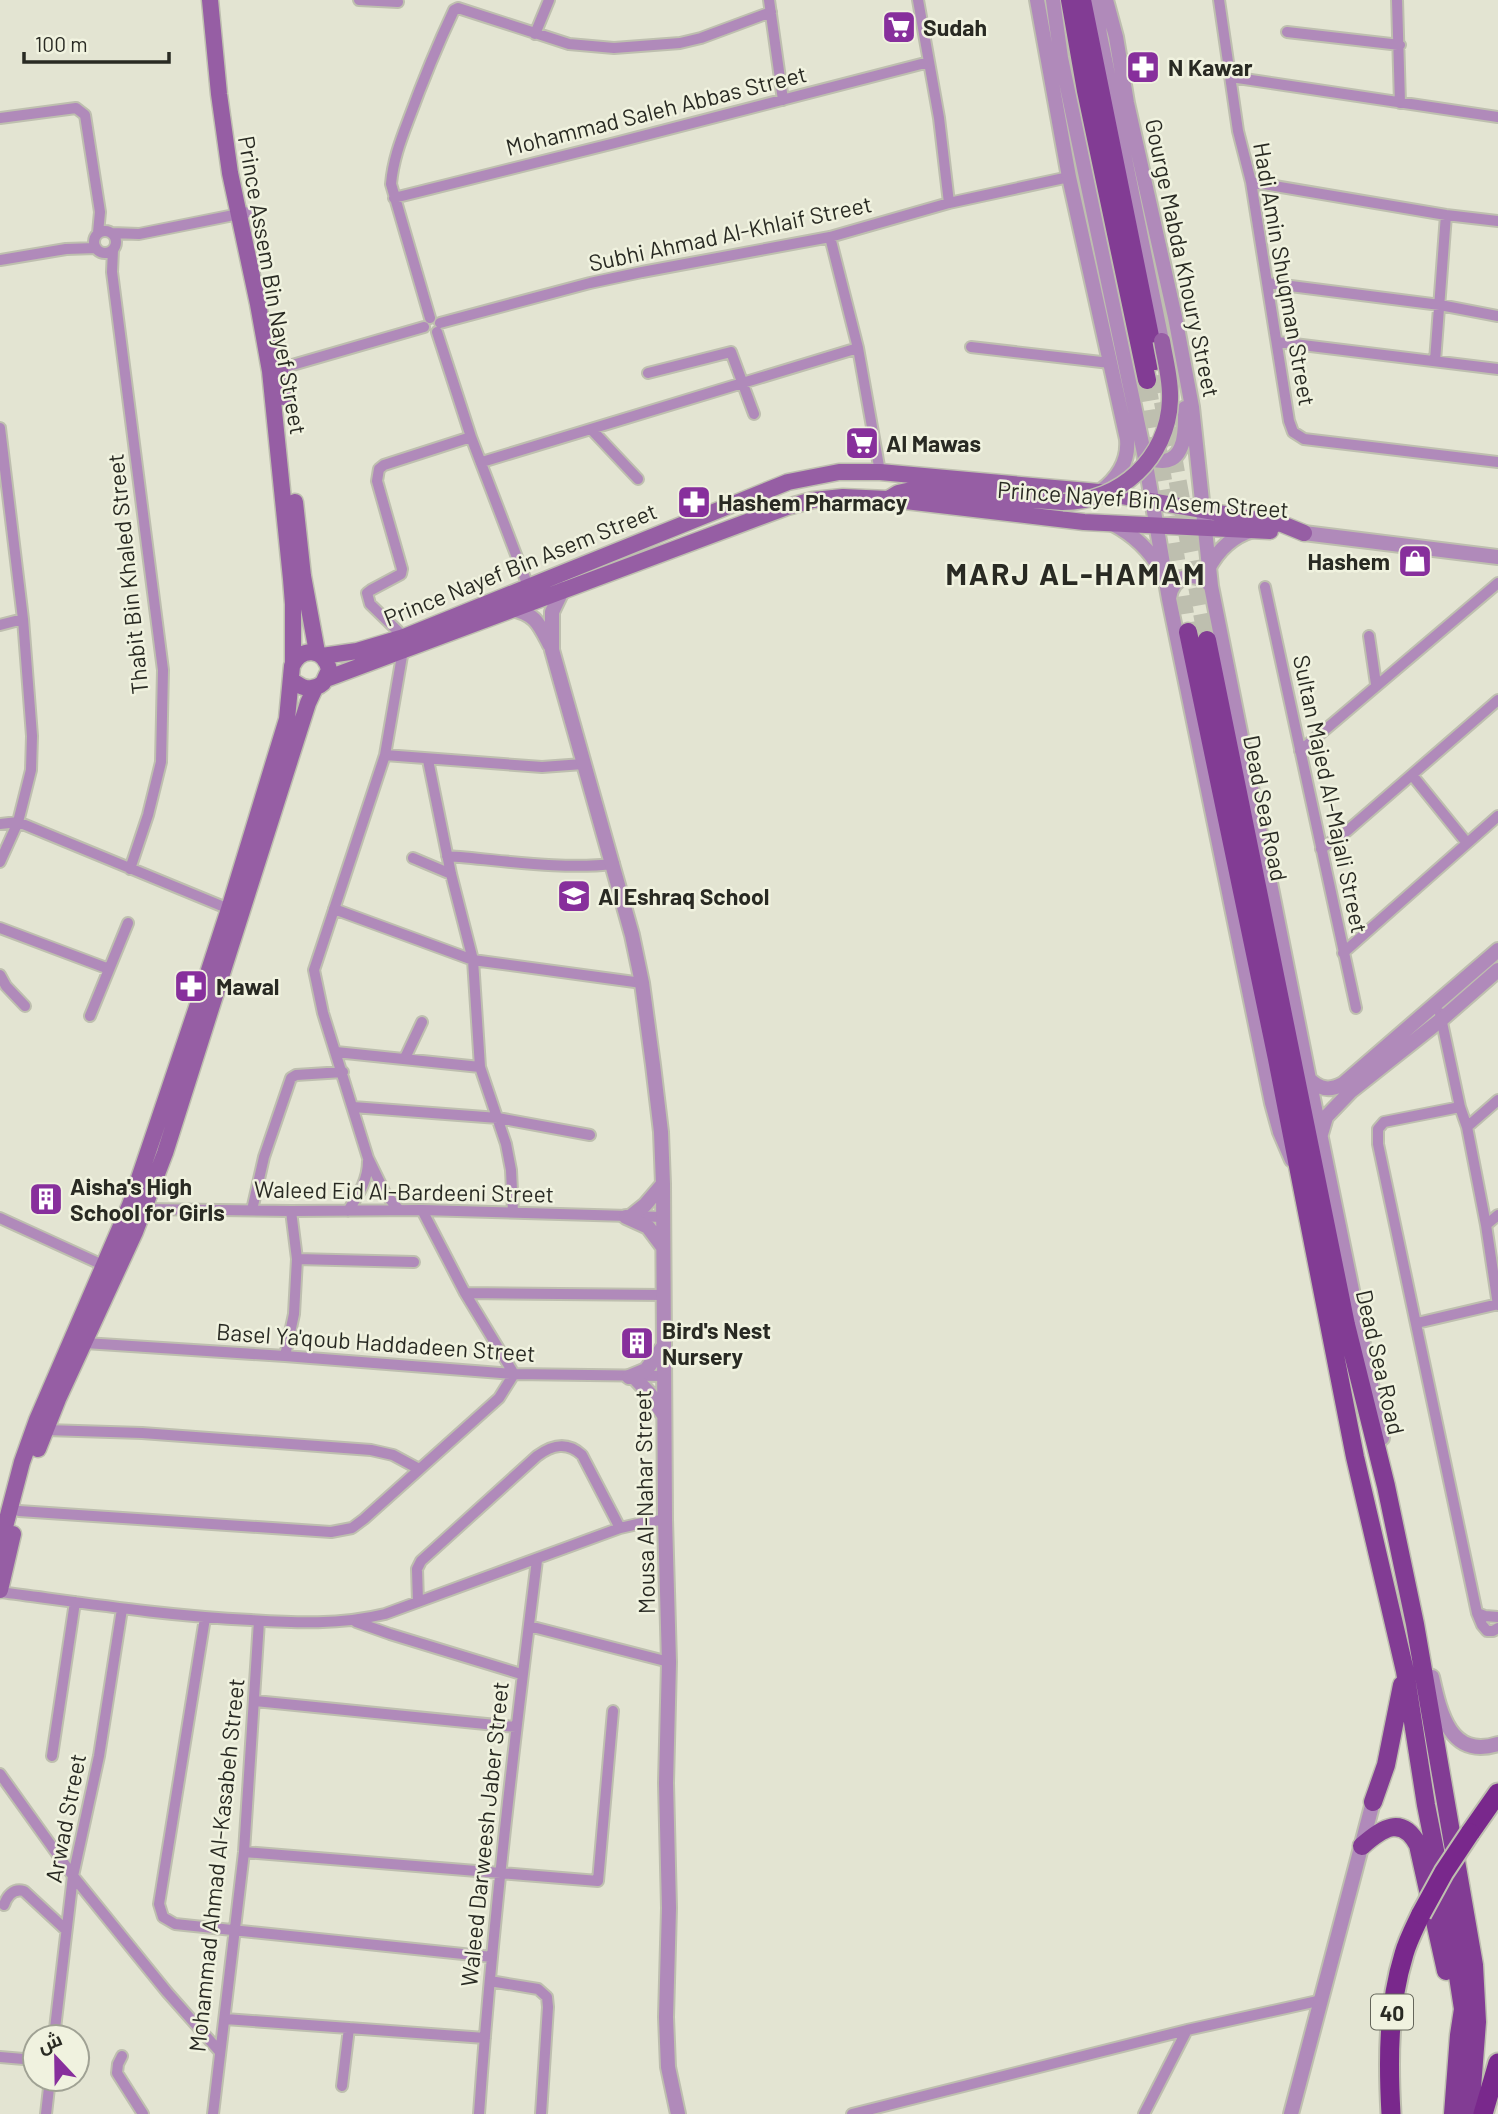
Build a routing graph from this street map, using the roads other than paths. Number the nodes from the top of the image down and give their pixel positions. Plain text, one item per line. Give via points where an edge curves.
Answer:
1 (210, 0) edge
2 (218, 0) edge
3 (359, 0) edge
4 (549, 0) edge
5 (769, 0) edge
6 (918, 0) edge
7 (1037, 0) edge
8 (1053, 0) edge
9 (1070, 0) edge
10 (1082, 0) edge
11 (1096, 0) edge
12 (1106, 0) edge
13 (1219, 0) edge
14 (1398, 0) edge
15 (398, 2) dead end
16 (771, 12) junction
17 (1043, 32) junction
18 (1287, 32) dead end
19 (536, 34) junction
20 (1400, 46) junction
21 (929, 62) junction
22 (1231, 78) junction
23 (783, 100) junction
24 (1400, 103) junction
25 (1498, 117) edge
26 (0, 118) edge
27 (1074, 123) junction
28 (1069, 177) junction
29 (1251, 182) junction
30 (394, 198) junction
31 (949, 202) junction
32 (243, 213) junction
33 (1446, 215) junction
34 (1498, 221) edge
35 (830, 237) junction
36 (105, 242) junction
37 (0, 260) edge
38 (1267, 283) junction
39 (1440, 305) junction
40 (1498, 316) edge
41 (1175, 317) junction
42 (433, 325) junction
43 (1162, 341) joint
44 (1278, 342) junction
45 (971, 346) dead end
46 (858, 348) junction
47 (1435, 361) junction
48 (1110, 363) junction
49 (1498, 369) edge
50 (275, 370) junction
51 (648, 373) dead end
52 (742, 382) junction
53 (754, 414) dead end
54 (0, 428) edge
55 (591, 429) junction
56 (471, 438) junction
57 (1144, 453) junction
58 (482, 462) junction
59 (1498, 462) edge
60 (880, 472) junction
61 (1200, 474) junction
62 (3, 475) edge
63 (638, 479) dead end
64 (1099, 492) junction
65 (888, 499) junction
66 (1153, 501) junction
67 (1204, 510) junction
68 (1229, 515) junction
69 (1113, 524) junction
70 (1157, 525) junction
71 (1204, 527) junction
72 (1253, 530) junction
73 (1304, 533) junction
74 (1498, 557) edge
75 (1208, 569) junction
76 (1166, 582) junction
77 (1498, 583) edge
78 (528, 586) junction
79 (1211, 586) junction
80 (1265, 587) dead end
81 (563, 589) junction
82 (1169, 599) junction
83 (511, 610) junction
84 (23, 618) junction
85 (0, 625) edge
86 (1188, 632) tunnel mouth
87 (1369, 636) dead end
88 (1207, 640) tunnel mouth
89 (403, 644) junction
90 (552, 650) junction
91 (319, 654) junction
92 (294, 674) junction
93 (321, 683) junction
94 (1376, 684) junction
95 (1498, 700) edge
96 (1300, 751) junction
97 (385, 755) junction
98 (428, 760) junction
99 (583, 764) junction
100 (1412, 775) junction
101 (1498, 816) edge
102 (18, 822) junction
103 (0, 823) edge
104 (1467, 843) junction
105 (1321, 849) junction
106 (447, 856) junction
107 (413, 858) dead end
108 (0, 862) edge
109 (614, 864) junction
110 (130, 869) junction
111 (451, 874) junction
112 (229, 909) junction
113 (334, 909) junction
114 (128, 923) dead end
115 (0, 928) edge
116 (1498, 950) edge
117 (1343, 953) junction
118 (473, 960) junction
119 (109, 969) junction
120 (1498, 970) edge
121 (0, 975) edge
122 (642, 983) junction
123 (1436, 1003) junction
124 (25, 1006) dead end
125 (1356, 1008) dead end
126 (90, 1016) dead end
127 (1442, 1019) junction
128 (422, 1022) dead end
129 (336, 1052) junction
130 (405, 1058) junction
131 (480, 1067) junction
132 (343, 1072) junction
133 (1308, 1079) junction
134 (1498, 1100) edge
135 (353, 1107) junction
136 (1460, 1107) junction
137 (498, 1118) junction
138 (1467, 1127) junction
139 (590, 1135) dead end
140 (1321, 1135) junction
141 (368, 1158) junction
142 (1299, 1171) junction
143 (663, 1184) junction
144 (145, 1209) junction
145 (253, 1210) junction
146 (399, 1210) junction
147 (422, 1210) junction
148 (291, 1211) junction
149 (348, 1211) junction
150 (513, 1212) junction
151 (1498, 1215) edge
152 (628, 1217) junction
153 (663, 1217) junction
154 (0, 1218) edge
155 (1486, 1225) junction
156 (663, 1247) junction
157 (296, 1259) junction
158 (414, 1262) dead end
159 (105, 1266) junction
160 (465, 1293) junction
161 (663, 1295) junction
162 (1498, 1304) edge
163 (1417, 1323) junction
164 (85, 1343) junction
165 (664, 1346) junction
166 (285, 1356) junction
167 (514, 1374) junction
168 (664, 1376) junction
169 (631, 1377) junction
170 (664, 1416) junction
171 (46, 1430) junction
172 (419, 1469) junction
173 (10, 1503) edge
174 (665, 1520) junction
175 (620, 1528) junction
176 (0, 1546) edge
177 (537, 1560) junction
178 (0, 1591) edge
179 (75, 1602) junction
180 (418, 1602) junction
181 (122, 1609) junction
182 (1478, 1613) junction
183 (1498, 1617) edge
184 (205, 1618) junction
185 (259, 1621) junction
186 (353, 1621) junction
187 (529, 1626) junction
188 (1498, 1628) edge
189 (669, 1662) junction
190 (1405, 1671) junction
191 (522, 1674) junction
192 (255, 1700) junction
193 (613, 1710) dead end
194 (516, 1727) junction
195 (1498, 1744) edge
196 (52, 1756) dead end
197 (0, 1774) edge
198 (1498, 1793) edge
199 (1373, 1802) joint
200 (1426, 1805) junction
201 (1448, 1819) junction
202 (1362, 1846) junction
203 (244, 1852) junction
204 (499, 1873) junction
205 (73, 1876) junction
206 (4, 1905) dead end
207 (66, 1930) junction
208 (235, 1930) junction
209 (492, 1957) junction
210 (490, 1982) junction
211 (1322, 2000) junction
212 (225, 2019) junction
213 (56, 2023) edge
214 (349, 2028) junction
215 (1187, 2030) junction
216 (1459, 2035) junction
217 (485, 2038) junction
218 (220, 2052) junction
219 (122, 2056) dead end
220 (0, 2057) edge
221 (21, 2059) edge
222 (1498, 2063) edge
223 (342, 2086) dead end
224 (48, 2093) edge
225 (1475, 2109) edge
226 (46, 2114) edge
227 (143, 2114) edge
228 (213, 2114) edge
229 (480, 2114) edge
230 (541, 2114) edge
231 (678, 2114) edge
232 (852, 2114) edge
233 (1144, 2114) edge
234 (1291, 2114) edge
235 (1391, 2114) edge
236 (1453, 2114) edge

1 - 32 main road, Prince Assem Bin Nayef Street via 227,152
2 - 32 main road, Prince Assem Bin Nayef Street
3 - 15 street
4 - 19 street
5 - 16 street
6 - 21 street
7 - 17 street
8 - 27 street
9 - 10 main road via 1103,178 1152,377
11 - 43 street
12 - 41 street, Gourge Mabda Khoury Street
13 - 22 street, Hadi Amin Shuqman Street
14 - 20 street
16 - 19 street via 701,38 655,46 569,44
16 - 23 street
17 - 27 street
17 - 28 street
18 - 20 street
19 - 30 street via 454,10 399,144 392,169
20 - 24 street
21 - 23 street, Mohammad Saleh Abbas Street
21 - 31 street
22 - 24 street
22 - 29 street, Hadi Amin Shuqman Street
23 - 30 street, Mohammad Saleh Abbas Street
24 - 25 street
26 - 36 street via 80,110 87,121
27 - 57 street
28 - 31 street, Subhi Ahmad Al-Khlaif Street
28 - 48 street
29 - 33 street
29 - 38 street, Hadi Amin Shuqman Street
30 - 42 street
31 - 35 street, Subhi Ahmad Al-Khlaif Street
32 - 36 street
32 - 50 main road, Prince Assem Bin Nayef Street
33 - 34 street
33 - 39 street
35 - 42 street, Subhi Ahmad Al-Khlaif Street via 642,272
35 - 46 street
36 - 37 street
36 - 110 street, Thabit Bin Khaled Street via 163,670 161,762
38 - 39 street
38 - 44 street, Hadi Amin Shuqman Street
39 - 40 street
39 - 47 street
41 - 57 street via 1185,405 1183,440 1177,454 1166,462
41 - 61 street, Gourge Mabda Khoury Street
42 - 50 street, Subhi Ahmad Al-Khlaif Street
42 - 56 street
43 - 65 main road, bridge via 1170,398 1167,423 1157,448 1139,472 1112,491 1063,502 920,488
44 - 47 street
44 - 59 street, Hadi Amin Shuqman Street via 1289,421 1298,437
45 - 48 street
46 - 52 street
46 - 60 street
47 - 49 street
48 - 64 street via 1128,448 1119,474
50 - 91 main road, Prince Assem Bin Nayef Street via 303,576
50 - 92 main road, Prince Assem Bin Nayef Street
51 - 52 street via 731,352
52 - 53 street
52 - 55 street
54 - 62 street
55 - 58 street
55 - 63 street
56 - 58 street
56 - 89 street via 384,465 377,474 402,569 368,597
57 - 66 street
58 - 78 street
60 - 64 main road, Prince Nayef Bin Asem Street
60 - 78 main road, Prince Nayef Bin Asem Street via 839,472 788,482
61 - 67 street, Gourge Mabda Khoury Street
61 - 68 street via 1210,496
62 - 84 street
64 - 66 main road, Prince Nayef Bin Asem Street
65 - 69 main road, Prince Nayef Bin Asem Street
65 - 81 main road, Prince Nayef Bin Asem Street via 843,497 787,507
66 - 67 main road, Prince Nayef Bin Asem Street
66 - 70 street
67 - 68 main road, Prince Nayef Bin Asem Street
67 - 71 street, Gourge Mabda Khoury Street
68 - 73 main road, Prince Nayef Bin Asem Street via 1282,524
69 - 70 main road, Prince Nayef Bin Asem Street
69 - 76 street via 1146,547
70 - 71 main road, Prince Nayef Bin Asem Street
70 - 76 street
71 - 72 main road, Prince Nayef Bin Asem Street
71 - 75 street, Dead Sea Road
72 - 73 main road, Prince Nayef Bin Asem Street
72 - 75 street via 1226,544
73 - 74 street
75 - 79 street, Dead Sea Road
76 - 82 street
77 - 94 street
78 - 89 main road, Prince Nayef Bin Asem Street
79 - 82 street via 1199,577 1183,578 1172,588
79 - 133 street, Dead Sea Road
80 - 96 street, Sultan Majed Al-Majali Street
81 - 83 main road, Prince Nayef Bin Asem Street
81 - 90 street, Mousa Al-Nahar Street via 552,612
82 - 142 street via 1272,1103
83 - 89 main road, Prince Nayef Bin Asem Street
83 - 90 street, Mousa Al-Nahar Street via 534,617
84 - 85 street
84 - 102 street via 32,736 31,770
86 - 142 main road
87 - 94 street
88 - 201 main road, Dead Sea Road via 1346,1325 1415,1624
89 - 91 main road, Prince Nayef Bin Asem Street
89 - 93 main road, Prince Nayef Bin Asem Street
89 - 97 street
90 - 99 street, Mousa Al-Nahar Street
91 - 92 main road via 301,654
91 - 93 main road via 328,667
92 - 93 main road via 303,687
92 - 112 main road, Prince Assem Bin Nayef Street via 287,719
93 - 144 main road, Prince Assem Bin Nayef Street via 308,703
94 - 96 street
95 - 100 street
96 - 105 street, Sultan Majed Al-Majali Street
97 - 98 street
97 - 113 street
98 - 99 street via 542,767
98 - 106 street
99 - 109 street, Mousa Al-Nahar Street
100 - 104 street
100 - 105 street
101 - 104 street
102 - 103 street
102 - 108 street
102 - 110 street
104 - 117 street
105 - 117 street, Sultan Majed Al-Majali Street
106 - 109 street via 560,865
106 - 111 street
107 - 111 street
109 - 122 street, Mousa Al-Nahar Street
110 - 112 street
111 - 118 street
112 - 159 main road, Prince Assem Bin Nayef Street via 130,1205
113 - 118 street
113 - 129 street via 314,970
114 - 119 street
115 - 119 street
116 - 123 street
117 - 125 street, Sultan Majed Al-Majali Street
118 - 122 street
118 - 131 street
119 - 126 street
120 - 127 street
121 - 124 street
122 - 143 street, Mousa Al-Nahar Street
123 - 127 street
123 - 133 street via 1343,1084 1325,1089
127 - 136 street
127 - 140 street via 1342,1100 1326,1117
128 - 130 street
129 - 130 street
129 - 132 street
130 - 131 street
131 - 137 street
132 - 135 street
132 - 145 street via 291,1078 264,1157
133 - 140 street, Dead Sea Road
134 - 138 street
135 - 137 street
135 - 141 street
136 - 138 street
136 - 163 street via 1404,1116 1384,1122 1378,1129
137 - 139 street
137 - 150 street via 511,1170
138 - 155 street
140 - 195 street, Dead Sea Road via 1439,1710 1455,1736 1467,1744
141 - 146 street
141 - 149 street via 365,1182
142 - 190 main road via 1355,1457
143 - 152 street via 645,1206
143 - 153 street, Mousa Al-Nahar Street
144 - 145 street, Waleed Eid Al-Bardeeni Street
144 - 164 main road, Prince Assem Bin Nayef Street
145 - 148 street, Waleed Eid Al-Bardeeni Street
146 - 147 street, Waleed Eid Al-Bardeeni Street
146 - 149 street, Waleed Eid Al-Bardeeni Street
147 - 150 street, Waleed Eid Al-Bardeeni Street
147 - 160 street
148 - 149 street, Waleed Eid Al-Bardeeni Street
148 - 157 street
150 - 152 street, Waleed Eid Al-Bardeeni Street
151 - 155 street
152 - 153 street, Waleed Eid Al-Bardeeni Street
152 - 156 street via 648,1227
153 - 156 street, Mousa Al-Nahar Street
154 - 159 street
155 - 162 street
156 - 161 street, Mousa Al-Nahar Street
157 - 158 street
157 - 166 street via 294,1314
159 - 173 main road, Prince Assem Bin Nayef Street via 37,1420
160 - 161 street
160 - 167 street
161 - 165 street, Mousa Al-Nahar Street
162 - 163 street
163 - 182 street
164 - 166 street, Basel Ya'qoub Haddadeen Street
164 - 171 main road, Prince Assem Bin Nayef Street
165 - 168 street, Mousa Al-Nahar Street
165 - 169 street via 646,1370
166 - 167 street, Basel Ya'qoub Haddadeen Street
167 - 169 street, Basel Ya'qoub Haddadeen Street
167 - 172 street via 499,1398
168 - 169 street, Basel Ya'qoub Haddadeen Street
168 - 170 street, Mousa Al-Nahar Street
169 - 170 street via 650,1394
170 - 174 street, Mousa Al-Nahar Street
171 - 172 street via 371,1450
171 - 173 main road, Prince Assem Bin Nayef Street
172 - 173 street via 364,1519 341,1531 298,1531
173 - 176 main road, Prince Assem Bin Nayef Street
173 - 178 main road, Prince Assem Bin Nayef Street
174 - 175 street
174 - 189 street, Mousa Al-Nahar Street
175 - 177 street
175 - 180 street via 582,1455 564,1445 550,1447 421,1561
177 - 180 street
177 - 187 street, Waleed Darweesh Jaber Street
178 - 179 street
179 - 181 street
179 - 196 street
180 - 186 street
181 - 184 street
181 - 205 street, Arwad Street via 99,1755
182 - 183 street
182 - 188 street via 1487,1631
184 - 185 street
184 - 208 street via 159,1904 163,1917 175,1924
185 - 186 street
185 - 192 street, Mohammad Ahmad Al-Kasabeh Street
186 - 191 street
187 - 189 street
187 - 191 street, Waleed Darweesh Jaber Street
189 - 231 street, Mousa Al-Nahar Street via 667,2048
190 - 199 main road via 1388,1757
190 - 200 main road
191 - 194 street, Waleed Darweesh Jaber Street
192 - 194 street
192 - 203 street, Mohammad Ahmad Al-Kasabeh Street
193 - 204 street via 597,1881
194 - 204 street, Waleed Darweesh Jaber Street
197 - 205 street
198 - 235 highway, 40, bridge via 1444,1872 1405,1950 1391,2016
199 - 202 street
200 - 201 main road
200 - 216 main road via 1463,2009
201 - 225 main road, Dead Sea Road via 1474,1965
202 - 211 street
202 - 216 main road via 1393,1826 1409,1831 1415,1839
203 - 204 street
203 - 208 street, Mohammad Ahmad Al-Kasabeh Street
204 - 209 street, Waleed Darweesh Jaber Street
205 - 207 street, Arwad Street
205 - 218 street
206 - 207 street via 9,1895 24,1891
207 - 213 street, Arwad Street
208 - 209 street
208 - 212 street, Mohammad Ahmad Al-Kasabeh Street
209 - 210 street, Waleed Darweesh Jaber Street
210 - 217 street, Waleed Darweesh Jaber Street
210 - 230 street via 538,1989 547,1997
211 - 215 street
211 - 234 street
212 - 214 street
212 - 218 street, Mohammad Ahmad Al-Kasabeh Street
214 - 217 street
214 - 223 street
215 - 232 street
215 - 233 street
216 - 236 main road
217 - 229 street, Waleed Darweesh Jaber Street
218 - 228 street, Mohammad Ahmad Al-Kasabeh Street
219 - 227 street via 117,2073
220 - 221 street
222 - 225 highway
224 - 226 street

